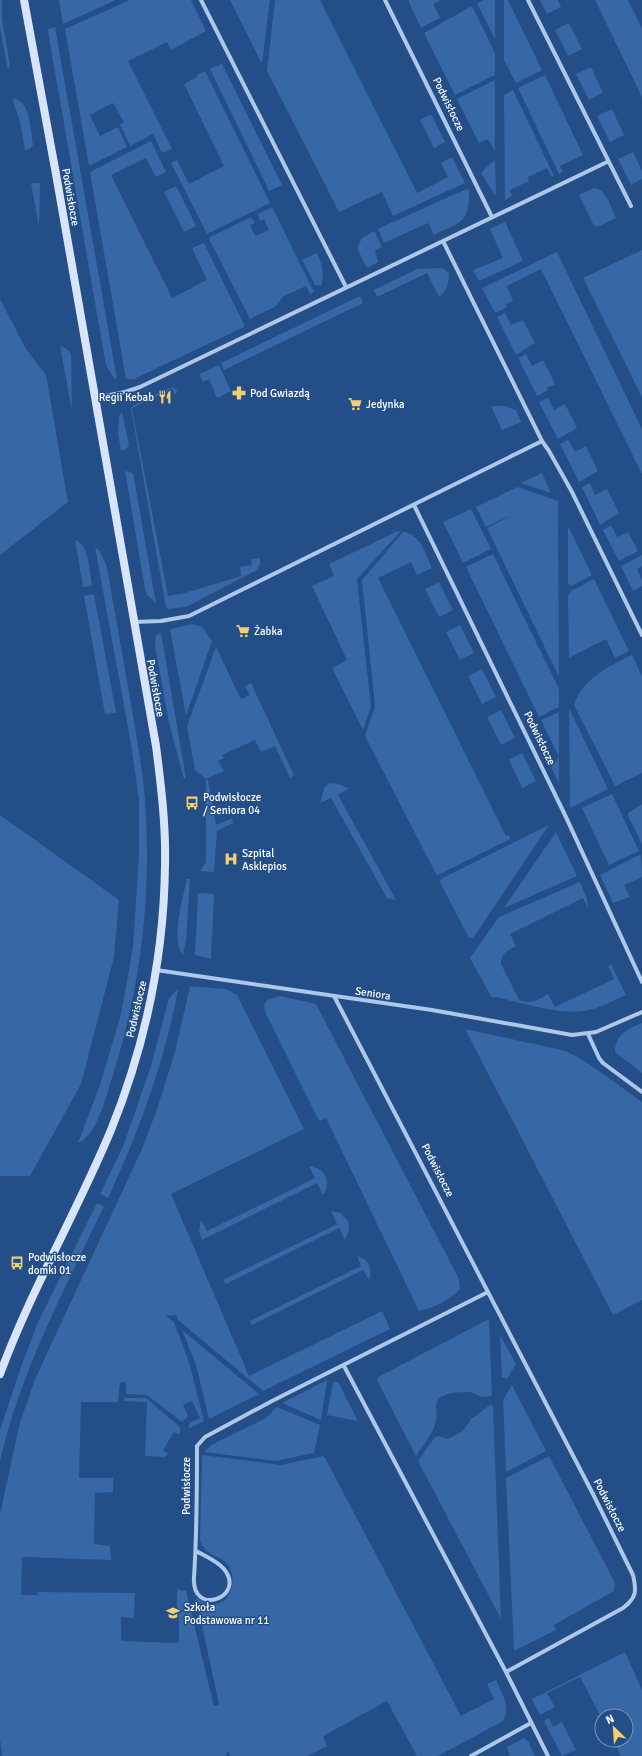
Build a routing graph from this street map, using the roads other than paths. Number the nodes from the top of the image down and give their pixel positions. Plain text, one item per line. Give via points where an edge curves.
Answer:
1 (24, 0) edge
2 (201, 0) edge
3 (385, 0) edge
4 (528, 0) edge
5 (607, 162) junction
6 (630, 206) dead end
7 (492, 217) junction
8 (443, 241) junction
9 (346, 287) junction
10 (94, 398) junction
11 (542, 441) junction
12 (414, 505) junction
13 (134, 622) junction
14 (642, 635) edge
15 (156, 970) junction
16 (642, 982) edge
17 (334, 996) junction
18 (642, 1012) edge
19 (588, 1034) junction
20 (642, 1092) edge
21 (488, 1292) junction
22 (344, 1366) junction
23 (0, 1374) edge
24 (196, 1551) junction
25 (506, 1672) junction
26 (531, 1724) junction
27 (471, 1756) edge
28 (548, 1756) edge

1 - 10 street, Podwisłocze
2 - 9 street
3 - 7 street, Podwisłocze
4 - 5 street
5 - 6 street
5 - 7 street
7 - 8 street
8 - 9 street
8 - 11 street
9 - 10 street via 140,386 125,392
10 - 13 street, Podwisłocze
11 - 12 street
11 - 14 street via 572,492
12 - 13 street via 189,616
12 - 16 street, Podwisłocze
13 - 15 street, Podwisłocze via 156,746 163,813 165,864
15 - 17 street, Seniora
15 - 23 street, Podwisłocze via 132,1072 111,1129 24,1313
17 - 19 street, Seniora via 455,1014 560,1034
17 - 21 street, Podwisłocze
18 - 19 street, Seniora
19 - 20 street via 598,1058
21 - 22 street, Podwisłocze
21 - 25 street, Podwisłocze via 593,1494 636,1585 635,1595 623,1608
22 - 24 street, Podwisłocze via 212,1432 200,1442 197,1446
22 - 25 street
24 - 24 street, Podwisłocze via 194,1584 198,1593 209,1601 224,1596 229,1579 225,1571
25 - 26 street
26 - 27 street
26 - 28 street

